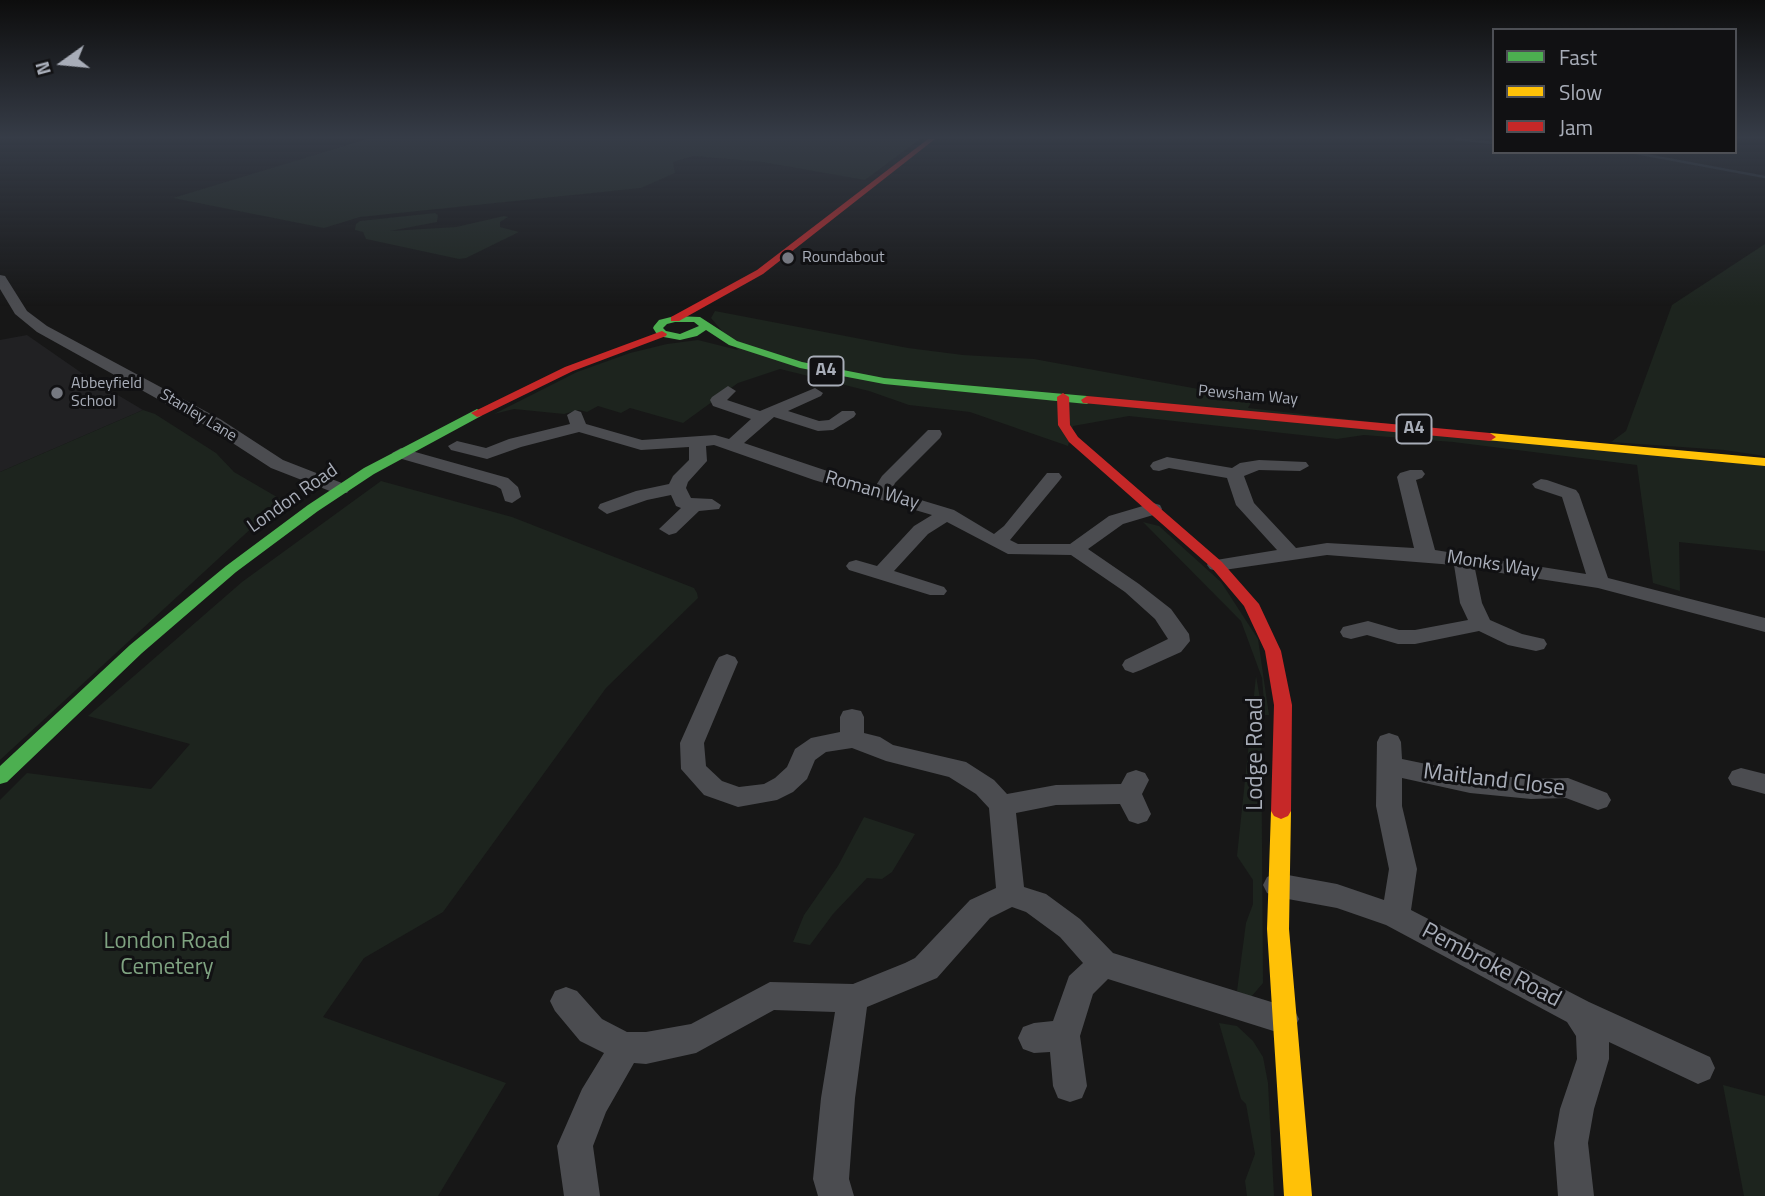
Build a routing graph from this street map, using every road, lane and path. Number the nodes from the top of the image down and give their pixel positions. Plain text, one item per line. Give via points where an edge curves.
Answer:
1 (860, 195) edge
2 (0, 279) edge
3 (709, 302) junction
4 (675, 318) junction
5 (700, 323) junction
6 (662, 334) junction
7 (687, 336) junction
8 (733, 343) junction
9 (728, 391) dead end
10 (803, 396) dead end
11 (1063, 397) junction
12 (768, 414) junction
13 (848, 414) dead end
14 (934, 434) dead end
15 (697, 441) junction
16 (732, 445) junction
17 (457, 446) dead end
18 (401, 453) junction
19 (1164, 462) dead end
20 (1765, 462) edge
21 (1294, 468) dead end
22 (1235, 474) junction
23 (1405, 476) dead end
24 (1053, 477) dead end
25 (1541, 484) dead end
26 (677, 488) junction
27 (341, 489) junction
28 (881, 492) junction
29 (512, 497) dead end
30 (607, 508) dead end
31 (1153, 509) junction
32 (947, 514) junction
33 (669, 529) dead end
34 (996, 542) junction
35 (1075, 548) junction
36 (1290, 552) junction
37 (1426, 555) junction
38 (1463, 561) junction
39 (1217, 565) junction
40 (856, 566) dead end
41 (881, 573) junction
42 (1599, 582) junction
43 (937, 591) dead end
44 (1481, 624) junction
45 (1765, 625) edge
46 (1363, 628) dead end
47 (1536, 644) dead end
48 (727, 662) dead end
49 (1148, 664) dead end
50 (0, 777) edge
51 (1134, 796) dead end
52 (1598, 800) dead end
53 (1002, 805) junction
54 (1277, 885) junction
55 (1012, 894) junction
56 (1396, 916) junction
57 (1102, 964) junction
58 (853, 998) junction
59 (566, 1002) dead end
60 (1578, 1012) junction
61 (1283, 1019) junction
62 (625, 1047) junction
63 (1698, 1068) dead end
64 (1070, 1086) dead end
65 (582, 1196) edge
66 (836, 1196) edge
67 (1298, 1196) edge
68 (1576, 1196) edge

1 - 3 main road, London Road via 760,272
2 - 27 street, Stanley Lane via 22,314 42,329 214,423 277,464
3 - 4 main road, London Road
3 - 5 main road, London Road
4 - 5 main road, A4
4 - 6 main road, London Road via 660,325
5 - 7 main road, London Road via 698,332
5 - 8 main road, Pewsham Way / A4
6 - 7 main road, London Road / A4
6 - 18 main road, London Road via 538,383
7 - 8 main road, Pewsham Way / A4
8 - 11 main road, Pewsham Way / A4 via 848,376
9 - 12 street via 719,403
10 - 12 street
11 - 20 main road, Pewsham Way / A4
11 - 31 main road, Lodge Road via 1064,425 1073,439
12 - 13 street via 818,426 833,425
12 - 16 street
14 - 28 street
15 - 16 street, Roman Way
15 - 17 street, Roman Way via 641,445 577,421 487,454
15 - 26 street via 698,461
16 - 28 street, Roman Way
18 - 27 main road, London Road
18 - 29 street via 502,482
19 - 22 street
21 - 22 street via 1259,465
22 - 36 street via 1245,505
23 - 37 street
24 - 34 street
25 - 42 street via 1577,492
26 - 30 street
26 - 33 street via 683,502 703,506
27 - 50 main road, London Road via 189,604
28 - 32 street, Roman Way
31 - 35 street, Roman Way via 1116,520
31 - 39 main road, Lodge Road
32 - 34 street, Roman Way
32 - 41 street via 921,530
34 - 35 street, Roman Way via 1030,552
35 - 49 street via 1132,587 1175,629 1177,644
36 - 37 street, Monks Way via 1326,549
36 - 39 street, Monks Way
37 - 38 street, Monks Way
38 - 42 street, Monks Way
38 - 44 street via 1471,603
39 - 54 main road, Lodge Road via 1251,604 1273,652 1283,705
40 - 41 street
41 - 43 street
42 - 45 street, Monks Way
44 - 46 street via 1415,637
44 - 47 street
48 - 53 street via 692,743 694,769 713,788 738,797 768,793 798,772 804,755 852,728 886,752 957,769
51 - 53 street via 1056,796
52 - 56 street, Maitland Close via 1568,788 1470,783 1389,754 1389,807 1403,869
53 - 55 street
54 - 56 street, Pembroke Road via 1337,896
54 - 61 main road, Lodge Road
55 - 57 street via 1036,903 1070,928
55 - 58 street via 980,909 926,968
56 - 60 street, Pembroke Road
57 - 61 street
57 - 64 street via 1080,986 1049,1037
58 - 62 street via 770,996 696,1038 646,1048
58 - 66 street via 831,1178
59 - 62 street via 591,1030
60 - 63 street, Pembroke Road
60 - 68 street via 1592,1032 1593,1059 1571,1143
61 - 67 main road, Lodge Road
62 - 65 street via 575,1146

